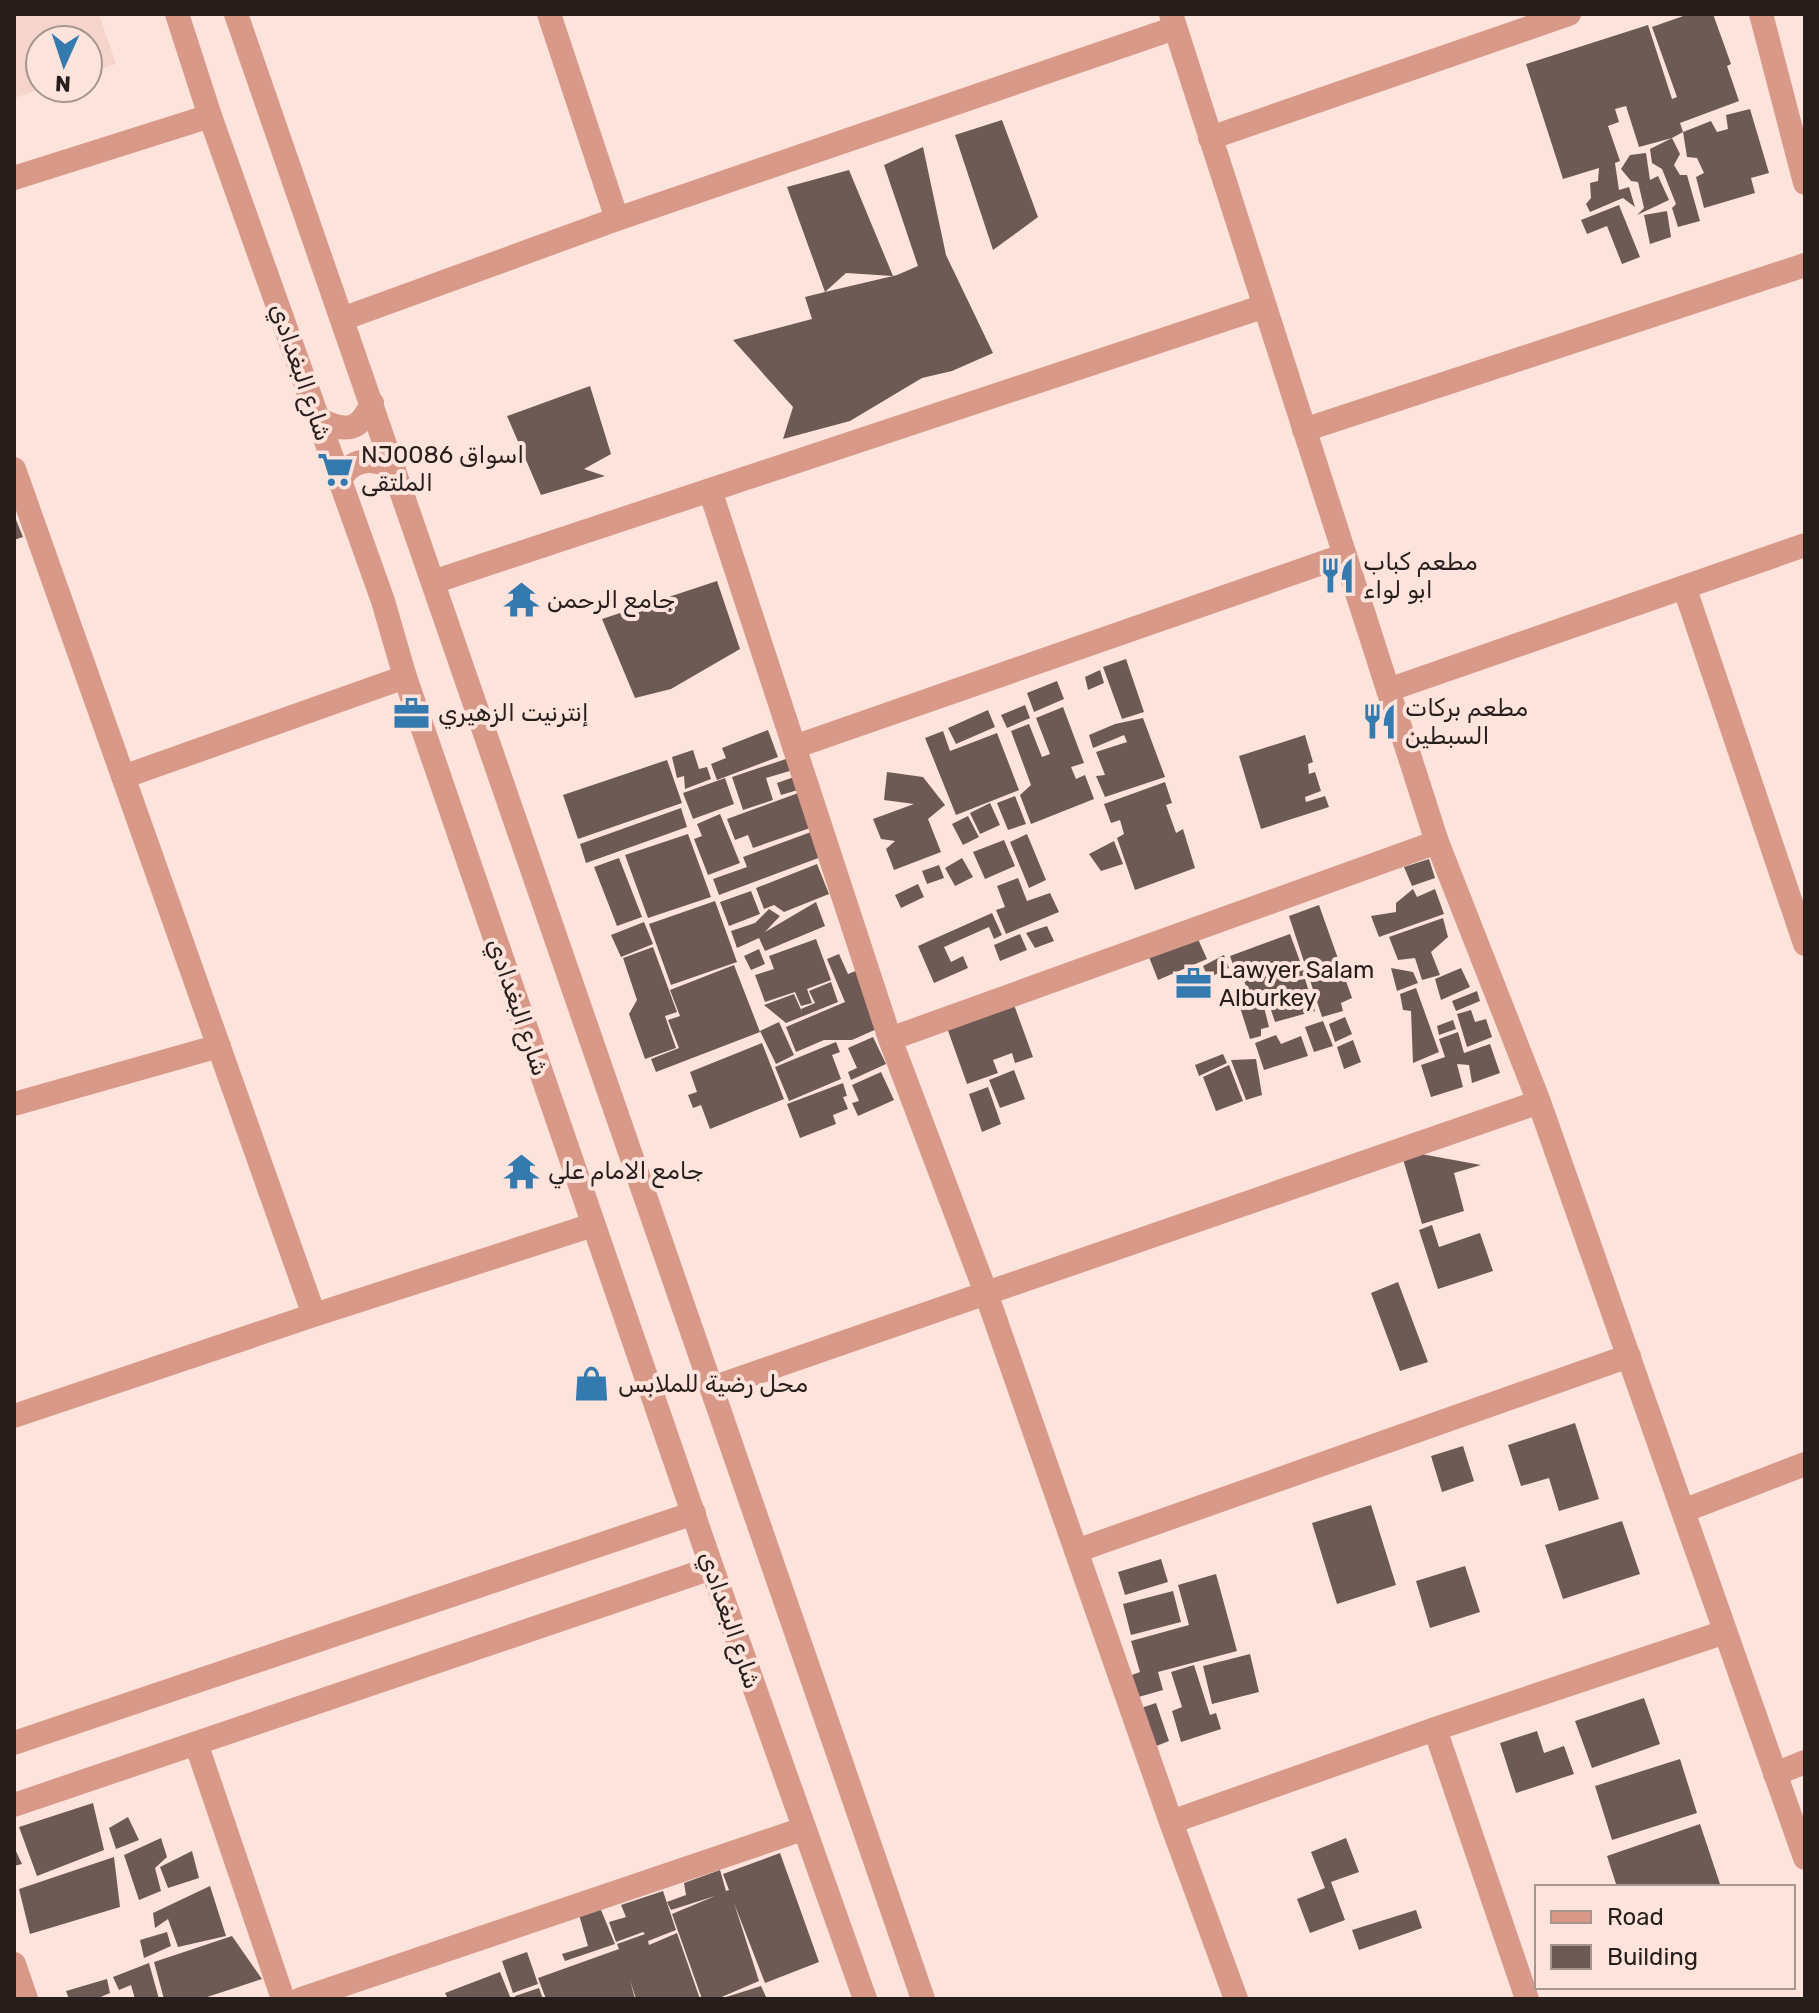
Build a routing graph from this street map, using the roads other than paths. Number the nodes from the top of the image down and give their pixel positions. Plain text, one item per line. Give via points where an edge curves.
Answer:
1 (177, 14) edge
2 (236, 14) edge
3 (549, 14) edge
4 (1569, 14) edge
5 (1761, 14) edge
6 (1173, 21) edge
7 (210, 116) junction
8 (1210, 138) junction
9 (14, 178) edge
10 (1805, 183) edge
11 (617, 219) junction
12 (1805, 265) edge
13 (1265, 306) junction
14 (342, 319) junction
15 (372, 403) junction
16 (318, 419) junction
17 (1304, 430) junction
18 (14, 469) edge
19 (394, 469) junction
20 (339, 482) junction
21 (710, 490) junction
22 (1805, 545) edge
23 (1345, 555) junction
24 (433, 582) junction
25 (1685, 589) junction
26 (405, 677) junction
27 (1388, 690) junction
28 (794, 747) junction
29 (123, 777) junction
30 (1437, 842) junction
31 (1805, 944) edge
32 (890, 1039) junction
33 (219, 1046) junction
34 (1539, 1102) junction
35 (14, 1104) edge
36 (593, 1225) junction
37 (986, 1293) junction
38 (314, 1315) junction
39 (1629, 1356) junction
40 (712, 1388) junction
41 (14, 1416) edge
42 (1805, 1464) edge
43 (1683, 1511) junction
44 (694, 1513) junction
45 (1076, 1551) junction
46 (712, 1568) junction
47 (1725, 1632) junction
48 (1435, 1729) junction
49 (14, 1743) edge
50 (196, 1743) junction
51 (1805, 1762) edge
52 (1775, 1774) junction
53 (14, 1805) edge
54 (1171, 1822) junction
55 (803, 1829) junction
56 (1805, 1858) edge
57 (14, 1964) edge
58 (26, 1999) edge
59 (283, 1999) edge
60 (301, 1999) edge
61 (865, 1999) edge
62 (923, 1999) edge
63 (1236, 1999) edge
64 (1527, 1999) edge

1 - 7 street, شارع البغدادي
2 - 14 street
3 - 11 street
4 - 8 street
5 - 10 street
6 - 8 street
6 - 11 street
7 - 9 street
7 - 16 street, شارع البغدادي
8 - 13 street
11 - 14 street
12 - 17 street
13 - 17 street
13 - 21 street
14 - 15 street
15 - 16 street via 365,419 353,427 337,428
15 - 19 street
16 - 20 street, شارع البغدادي
17 - 23 street
18 - 29 street
19 - 20 street via 364,460 344,471
19 - 24 street
20 - 26 street, شارع البغدادي
21 - 24 street
21 - 28 street
22 - 25 street
23 - 27 street
23 - 28 street
24 - 40 street
25 - 27 street
25 - 31 street
26 - 29 street
26 - 36 street, شارع البغدادي
27 - 30 street
28 - 32 street
29 - 33 street
30 - 32 street
30 - 34 street
32 - 37 street
33 - 35 street
33 - 38 street
34 - 37 street
34 - 39 street
36 - 38 street
36 - 44 street, شارع البغدادي
37 - 40 street
37 - 45 street
38 - 41 street
39 - 43 street
39 - 45 street
40 - 62 street
42 - 43 street
43 - 47 street
44 - 46 street, شارع البغدادي
44 - 49 street
45 - 54 street
46 - 50 street
46 - 55 street, شارع البغدادي
47 - 48 street
47 - 52 street
48 - 54 street
48 - 64 street
50 - 53 street
50 - 59 street
51 - 52 street
52 - 56 street
54 - 63 street
55 - 60 street
55 - 61 street, شارع البغدادي
57 - 58 street

